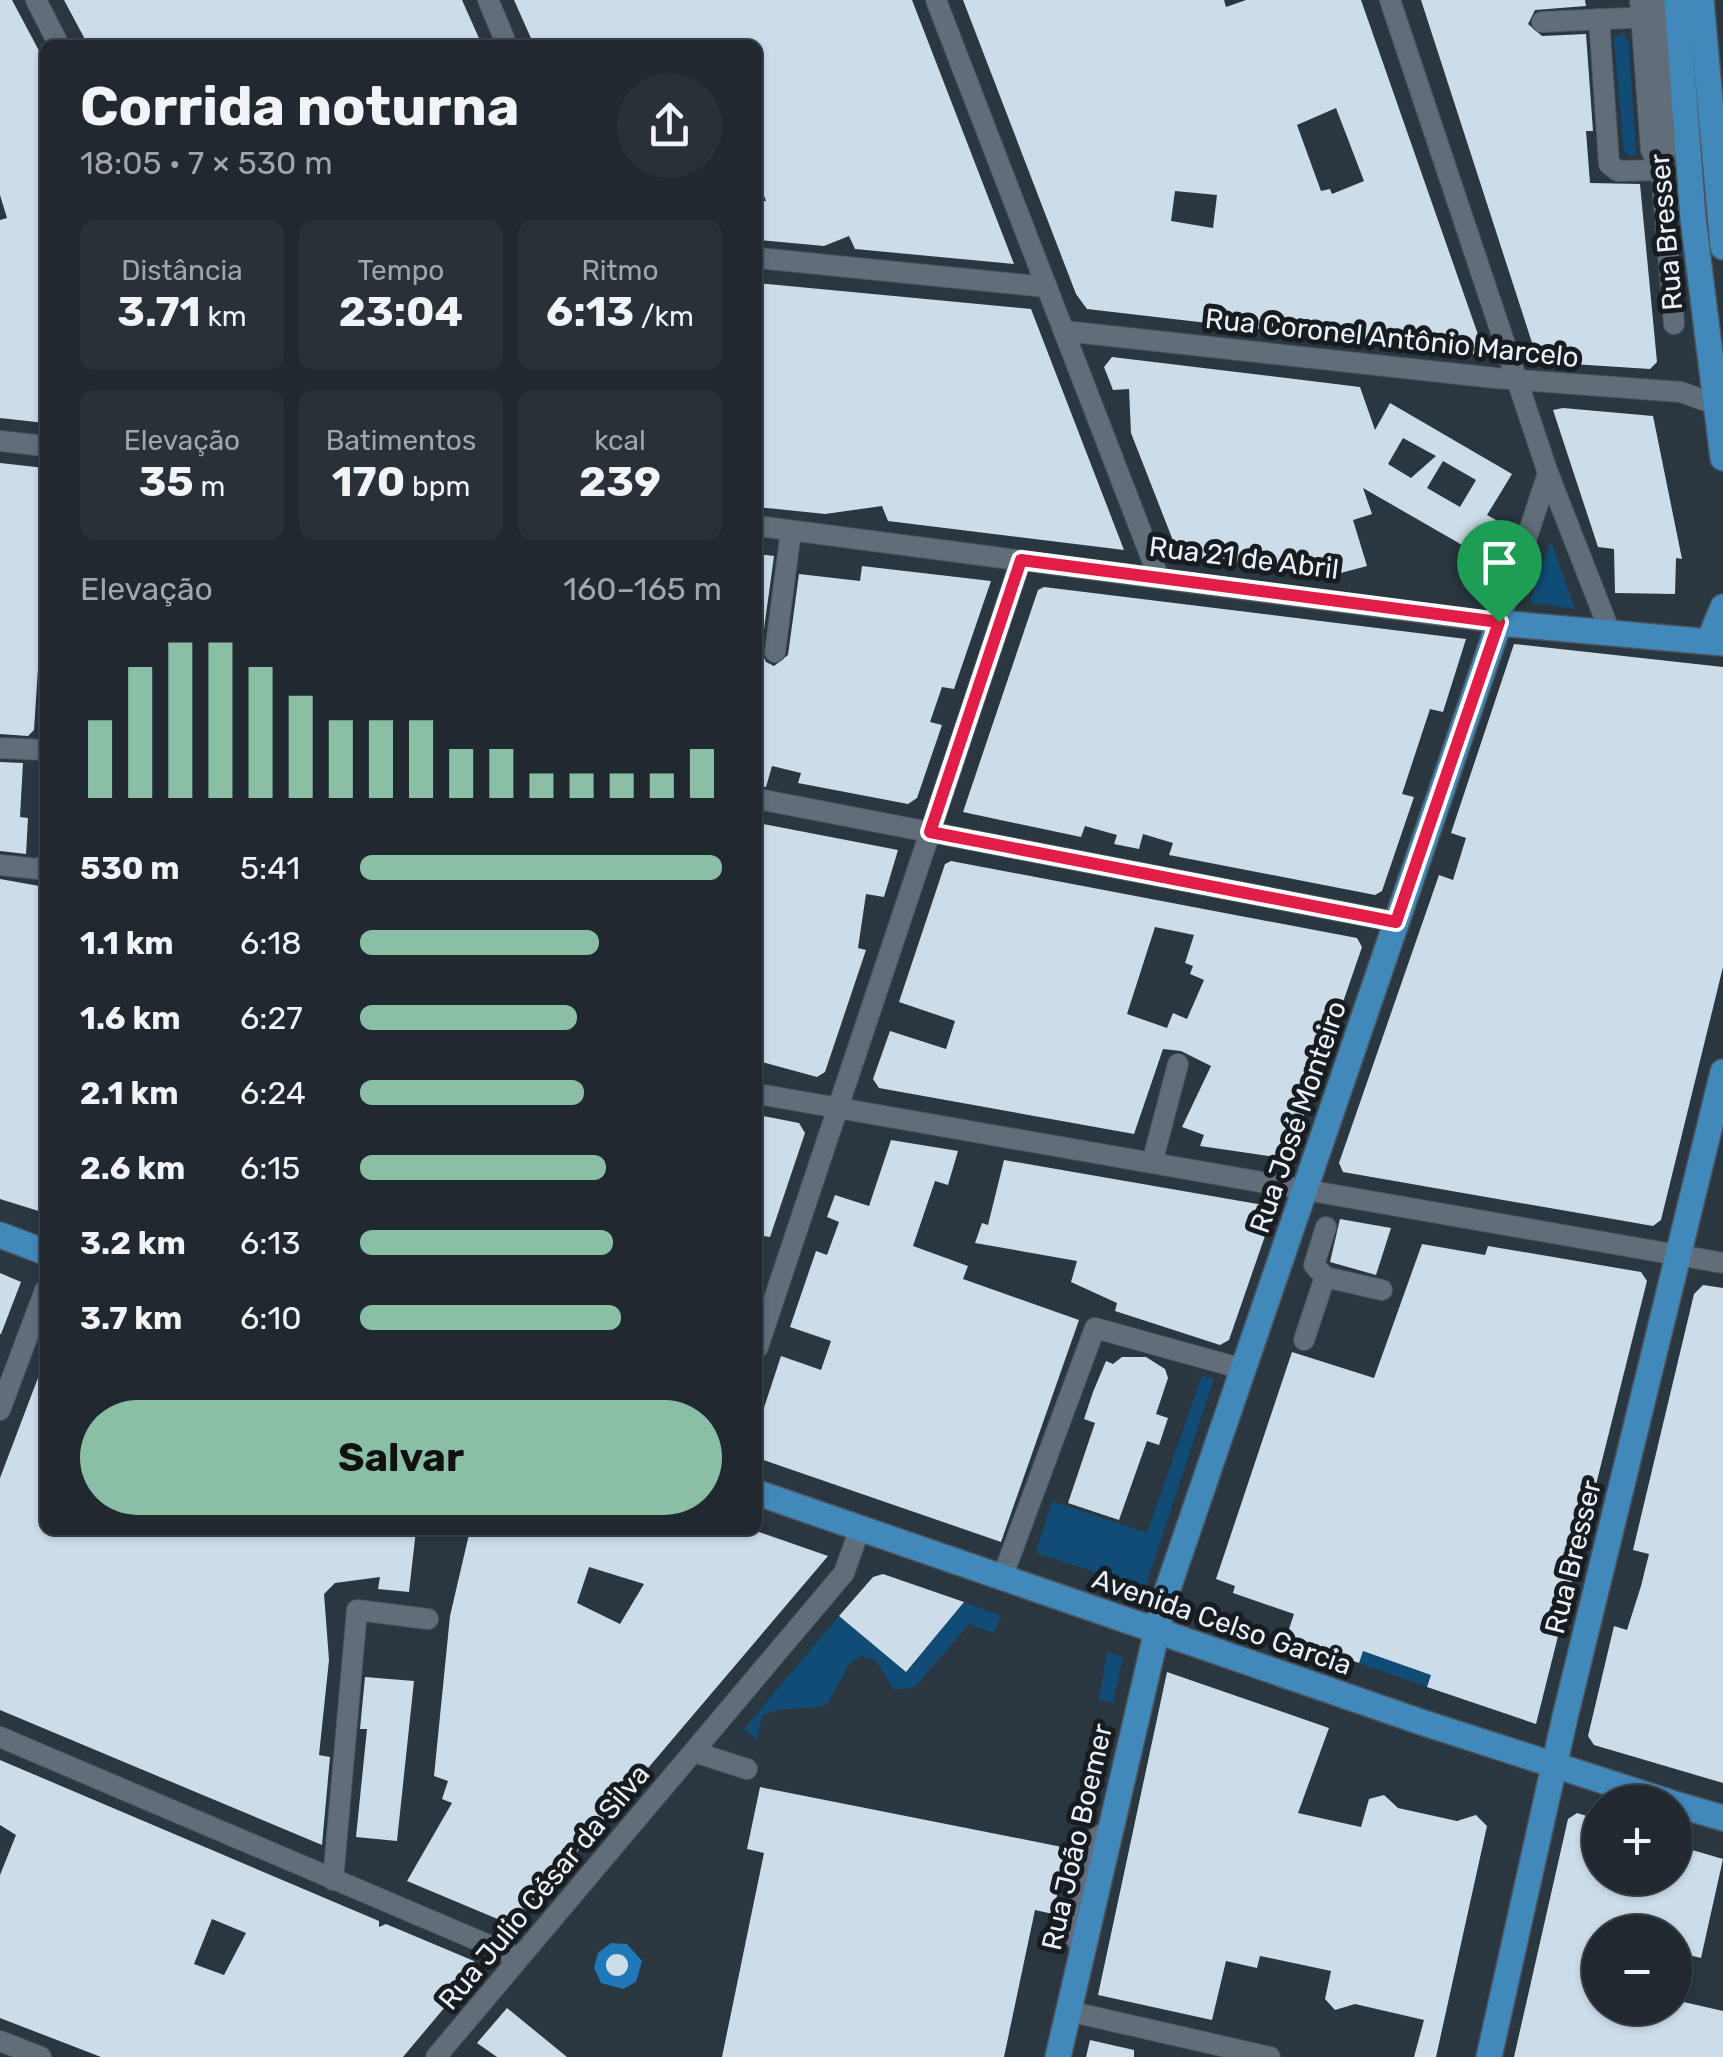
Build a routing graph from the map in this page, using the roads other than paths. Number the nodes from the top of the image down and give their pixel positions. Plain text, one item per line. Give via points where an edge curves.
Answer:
1 (36, 0) edge
2 (488, 0) edge
3 (936, 0) edge
4 (1390, 0) edge
5 (1700, 0) edge
6 (1654, 7) edge
7 (1599, 20) junction
8 (1542, 22) dead end
9 (57, 40) edge
10 (505, 40) edge
11 (1661, 170) junction
12 (1705, 214) junction
13 (1723, 247) edge
14 (762, 258) edge
15 (1047, 288) junction
16 (1674, 324) dead end
17 (1064, 330) junction
18 (1710, 373) junction
19 (1520, 381) junction
20 (1682, 392) junction
21 (1714, 404) junction
22 (0, 441) edge
23 (40, 445) edge
24 (1723, 458) edge
25 (1548, 473) junction
26 (762, 527) edge
27 (792, 531) junction
28 (1021, 560) junction
29 (1159, 578) junction
30 (1723, 606) edge
31 (1499, 622) junction
32 (1610, 632) junction
33 (1716, 642) edge
34 (775, 652) dead end
35 (0, 748) edge
36 (40, 750) edge
37 (762, 800) edge
38 (930, 832) junction
39 (0, 865) edge
40 (40, 868) edge
41 (1396, 922) junction
42 (1178, 1064) dead end
43 (1723, 1072) edge
44 (762, 1095) edge
45 (839, 1108) junction
46 (1152, 1163) junction
47 (1305, 1190) junction
48 (1326, 1227) dead end
49 (0, 1235) edge
50 (40, 1250) edge
51 (1678, 1255) junction
52 (1723, 1263) edge
53 (1325, 1277) junction
54 (1382, 1290) dead end
55 (40, 1303) edge
56 (762, 1336) edge
57 (1304, 1340) dead end
58 (1243, 1370) junction
59 (0, 1410) edge
60 (762, 1494) edge
61 (860, 1528) junction
62 (1002, 1578) junction
63 (428, 1619) dead end
64 (1156, 1631) junction
65 (0, 1737) edge
66 (694, 1752) junction
67 (1555, 1766) junction
68 (747, 1769) dead end
69 (1615, 1785) edge
70 (1692, 1809) edge
71 (1723, 1818) edge
72 (333, 1880) junction
73 (519, 1958) junction
74 (1068, 2011) junction
75 (0, 2041) edge
76 (42, 2057) edge
77 (436, 2057) edge
78 (1058, 2057) edge
79 (1270, 2057) edge
80 (1489, 2057) edge

1 - 9 street
2 - 10 street
3 - 15 street
4 - 19 street
5 - 12 main road, Rua Bresser
6 - 7 street
6 - 11 street via 1652,150
6 - 12 main road, Rua Bresser
7 - 8 street
7 - 11 street via 1610,164 1618,171
11 - 16 street
12 - 13 main road, Rua Bresser
12 - 18 main road, Rua Bresser
14 - 15 street
15 - 17 street
17 - 19 street, Rua Coronel Antônio Marcelo
17 - 29 street
18 - 20 street
18 - 21 main road, Rua Bresser
19 - 20 street, Rua Coronel Antônio Marcelo
19 - 25 street
20 - 21 street, Rua Coronel Antônio Marcelo
21 - 24 main road, Rua Bresser
22 - 23 street
25 - 31 street
25 - 32 street
26 - 27 street, Rua 21 de Abril
27 - 28 street, Rua 21 de Abril
27 - 34 street
28 - 29 street, Rua 21 de Abril
28 - 38 street
29 - 31 street, Rua 21 de Abril
30 - 33 main road
31 - 32 main road, Rua 21 de Abril
31 - 41 main road, Rua José Monteiro
32 - 33 main road, Rua 21 de Abril
35 - 36 street
37 - 38 street
38 - 41 street
38 - 45 street
39 - 40 street
41 - 47 main road, Rua José Monteiro
42 - 46 street
43 - 51 main road, Rua Bresser
44 - 45 street
45 - 46 street
45 - 56 street
46 - 47 street
47 - 51 street
47 - 58 main road, Rua José Monteiro
48 - 53 street via 1314,1264
49 - 50 main road
51 - 52 street
51 - 67 main road, Rua Bresser
53 - 54 street
53 - 57 street
55 - 59 street
58 - 62 street via 1095,1328
58 - 64 main road, Rua José Monteiro
60 - 61 main road, Avenida Celso Garcia
61 - 62 main road, Avenida Celso Garcia
61 - 66 street, Rua Julio César da Silva via 844,1573
62 - 64 main road, Avenida Celso Garcia
63 - 72 street via 356,1610
64 - 67 main road, Avenida Celso Garcia
64 - 74 main road, Rua João Boemer
65 - 72 street
66 - 68 street
66 - 73 street, Rua Julio César da Silva
67 - 69 main road, Avenida Celso Garcia
67 - 80 main road, Rua Bresser
70 - 71 main road, Avenida Celso Garcia
72 - 73 street
73 - 77 street, Rua Julio César da Silva
74 - 78 main road, Rua João Boemer
74 - 79 street
75 - 76 street

